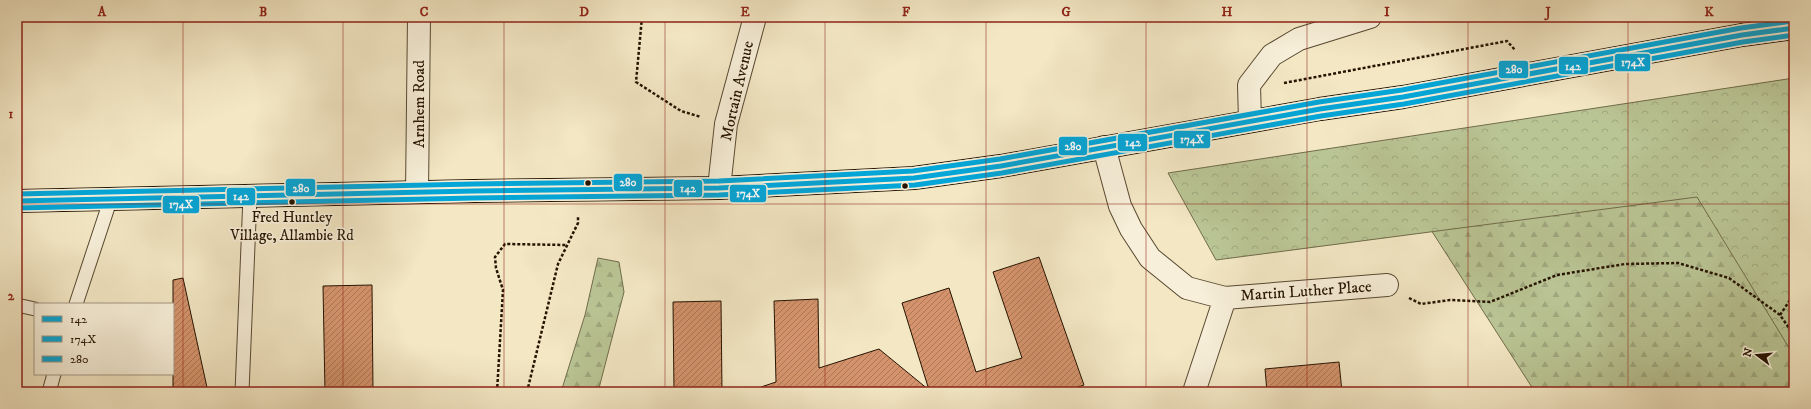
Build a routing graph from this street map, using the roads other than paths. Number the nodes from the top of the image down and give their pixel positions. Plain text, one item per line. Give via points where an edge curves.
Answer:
1 (419, 17) edge
2 (755, 17) edge
3 (1370, 17) edge
4 (1794, 28) edge
5 (1250, 121) junction
6 (1104, 147) junction
7 (719, 188) junction
8 (417, 192) junction
9 (250, 196) junction
10 (111, 198) junction
11 (17, 201) edge
12 (1387, 285) road end
13 (1225, 298) junction
14 (76, 303) edge
15 (17, 305) edge
16 (34, 309) edge
17 (54, 375) edge
18 (49, 392) edge
19 (242, 392) edge
20 (1194, 392) edge

1 - 8 main road, Arnhem Road
2 - 7 main road, Mortain Avenue via 726,124
3 - 5 main road via 1299,39 1272,55 1249,86
4 - 5 main road via 1742,34 1403,97
5 - 6 main road
6 - 7 main road via 1001,166 914,178
6 - 13 main road, Martin Luther Place via 1120,206 1150,258 1187,288
7 - 8 main road
8 - 9 main road
9 - 10 main road
9 - 19 lane
10 - 11 main road
10 - 14 lane
12 - 13 main road, Martin Luther Place
13 - 20 main road, Martin Luther Place
15 - 16 lane
17 - 18 lane

